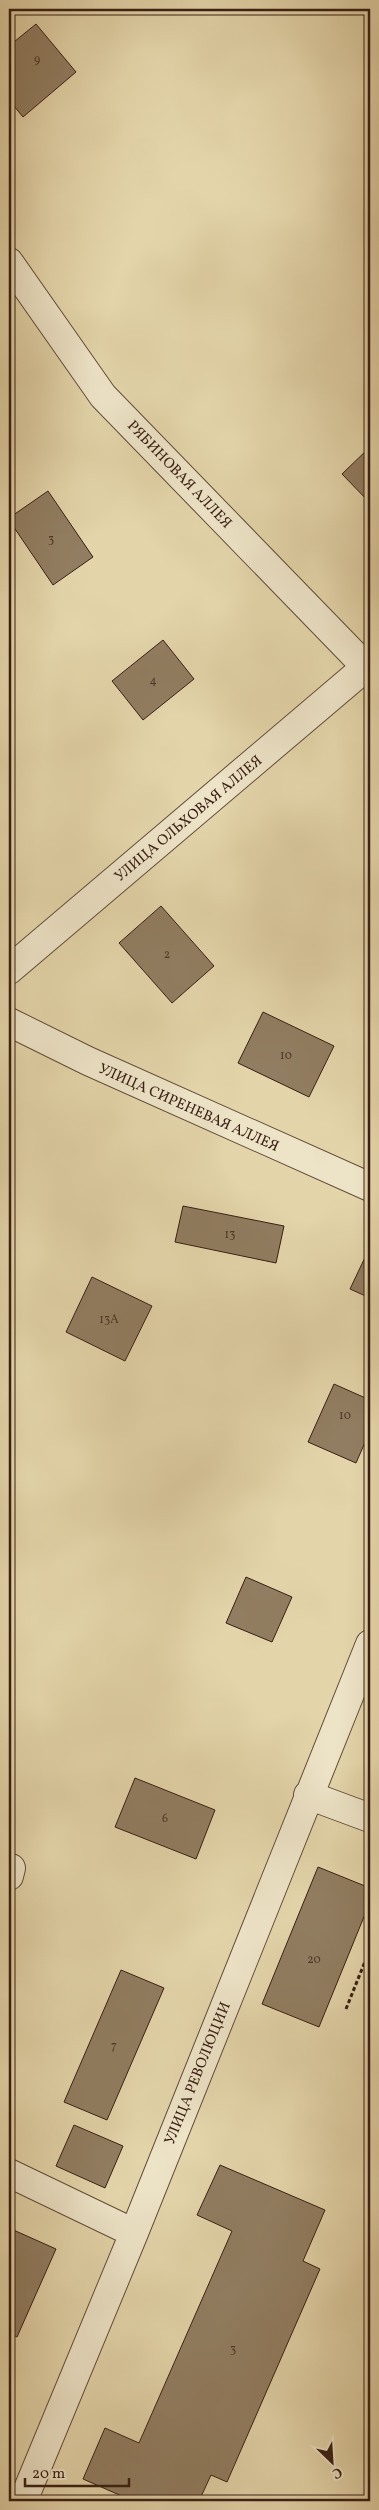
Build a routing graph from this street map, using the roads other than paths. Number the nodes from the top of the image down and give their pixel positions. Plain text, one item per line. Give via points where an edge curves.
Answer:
1 (9, 262) edge
2 (368, 669) edge
3 (9, 970) edge
4 (9, 1022) edge
5 (370, 1187) edge
6 (370, 1644) edge
7 (308, 1795) junction
8 (370, 1818) edge
9 (9, 2173) edge
10 (134, 2233) junction
11 (23, 2501) edge

1 - 2 street, РЯБИНОВАЯ АЛЛЕЯ via 103,396
2 - 3 street, УЛИЦА ОЛЬХОВАЯ АЛЛЕЯ
4 - 5 street, УЛИЦА СИРЕНЕВАЯ АЛЛЕЯ via 88,1062
6 - 7 street, УЛИЦА РЕВОЛЮЦИИ
7 - 8 street
7 - 10 street, УЛИЦА РЕВОЛЮЦИИ
9 - 10 street
10 - 11 street, УЛИЦА РЕВОЛЮЦИИ

